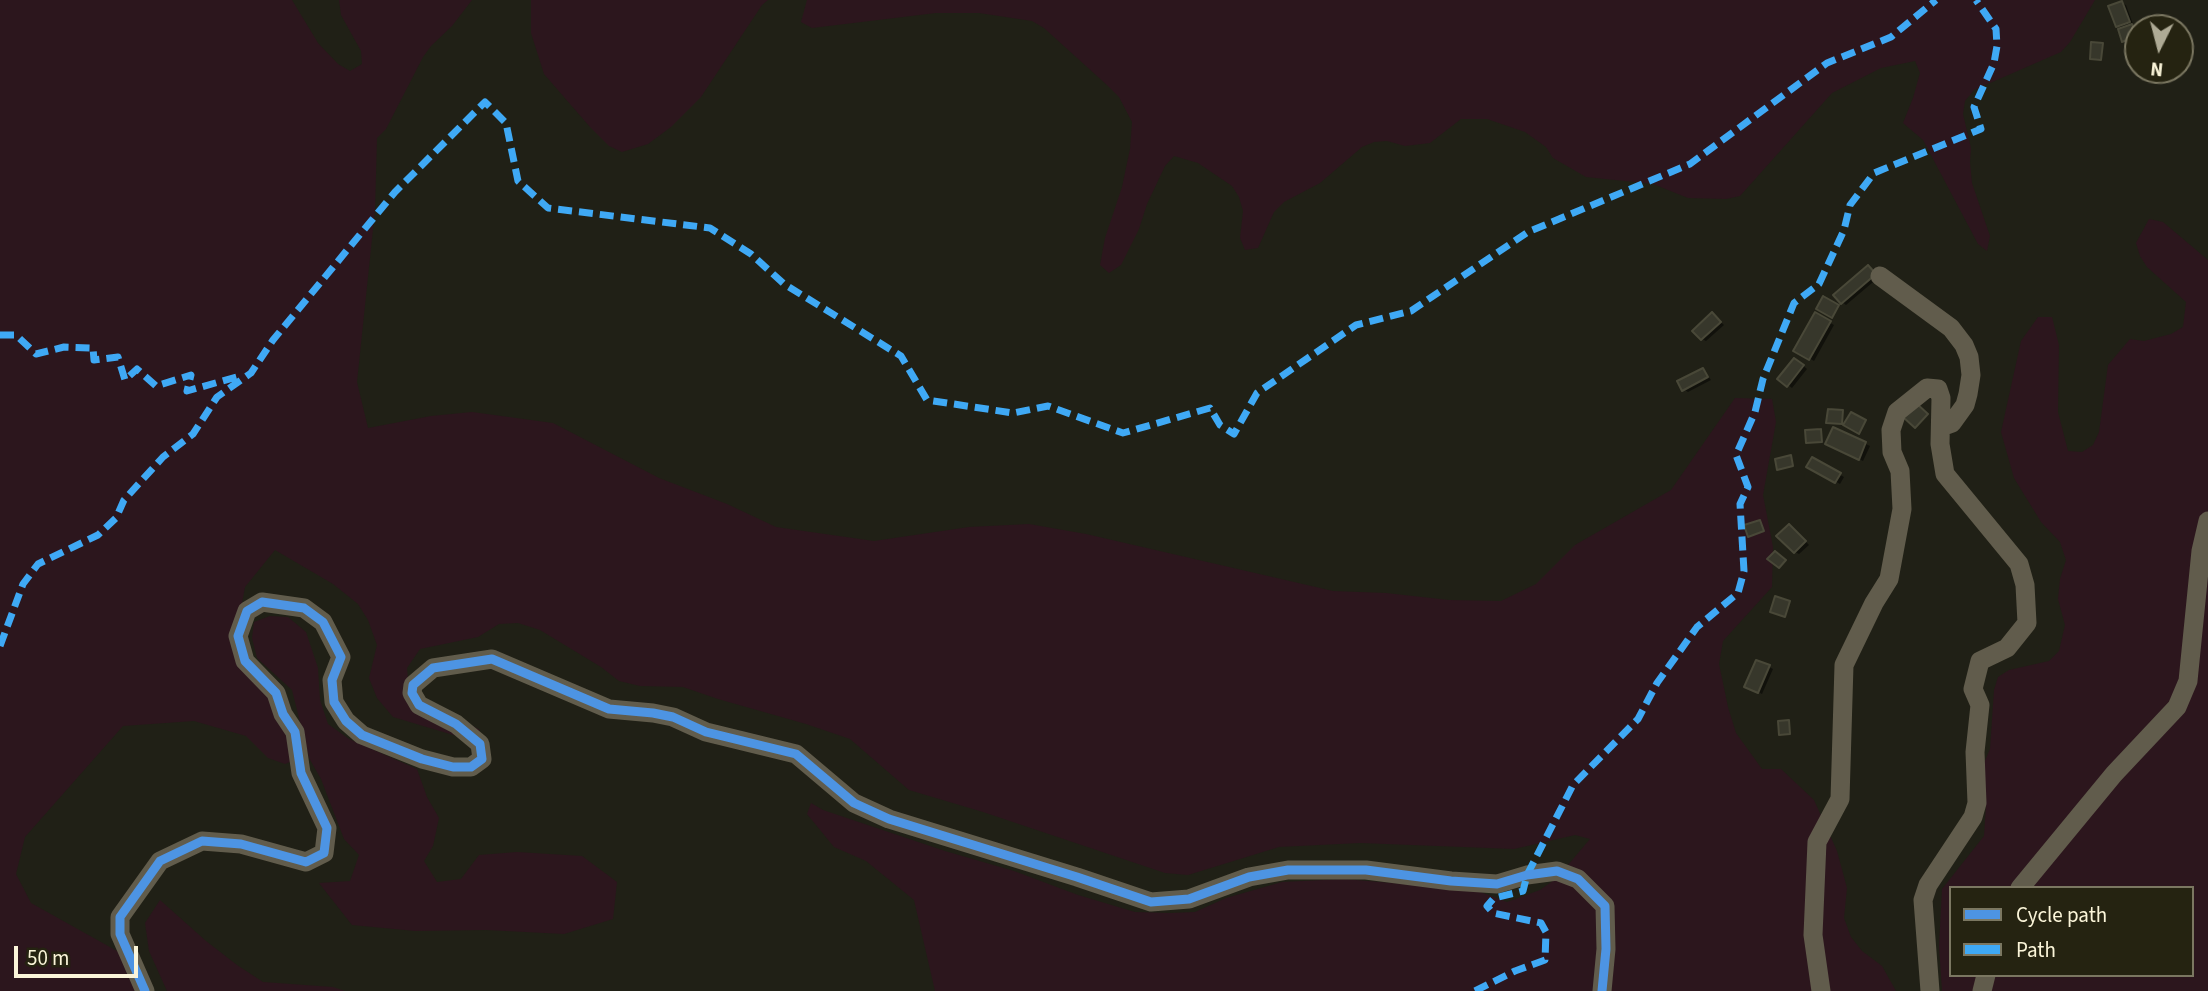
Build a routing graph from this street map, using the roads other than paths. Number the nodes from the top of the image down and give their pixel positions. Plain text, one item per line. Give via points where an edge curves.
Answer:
1 (1880, 276) dead end
2 (1941, 427) junction
3 (2208, 521) edge
4 (2022, 886) edge
5 (145, 991) edge
6 (1602, 991) edge
7 (1821, 991) edge
8 (1930, 991) edge

1 - 2 street via 1951,328 1969,357 1965,405 1952,423
2 - 7 street via 1938,389 1927,388 1898,412 1891,430 1892,452 1900,471 1898,533 1889,579 1844,665 1840,799 1817,842 1812,934
2 - 8 street via 1945,474 2019,564 2027,623 2007,648 1980,661 1973,689 1980,705 1975,752 1977,803 1923,900
3 - 4 street via 2188,681 2177,707 2113,774
5 - 6 street via 120,934 120,917 160,861 202,841 241,844 306,862 324,853 327,828 301,773 295,732 276,693 245,661 238,636 247,611 262,602 304,608 323,622 341,657 332,680 334,702 345,721 362,735 422,759 471,767 482,759 480,744 456,724 419,705 413,685 433,668 492,659 609,709 663,715 706,732 796,754 854,803 889,819 1151,902 1189,898 1249,877 1288,870 1366,870 1497,884 1557,871 1578,879 1605,906

